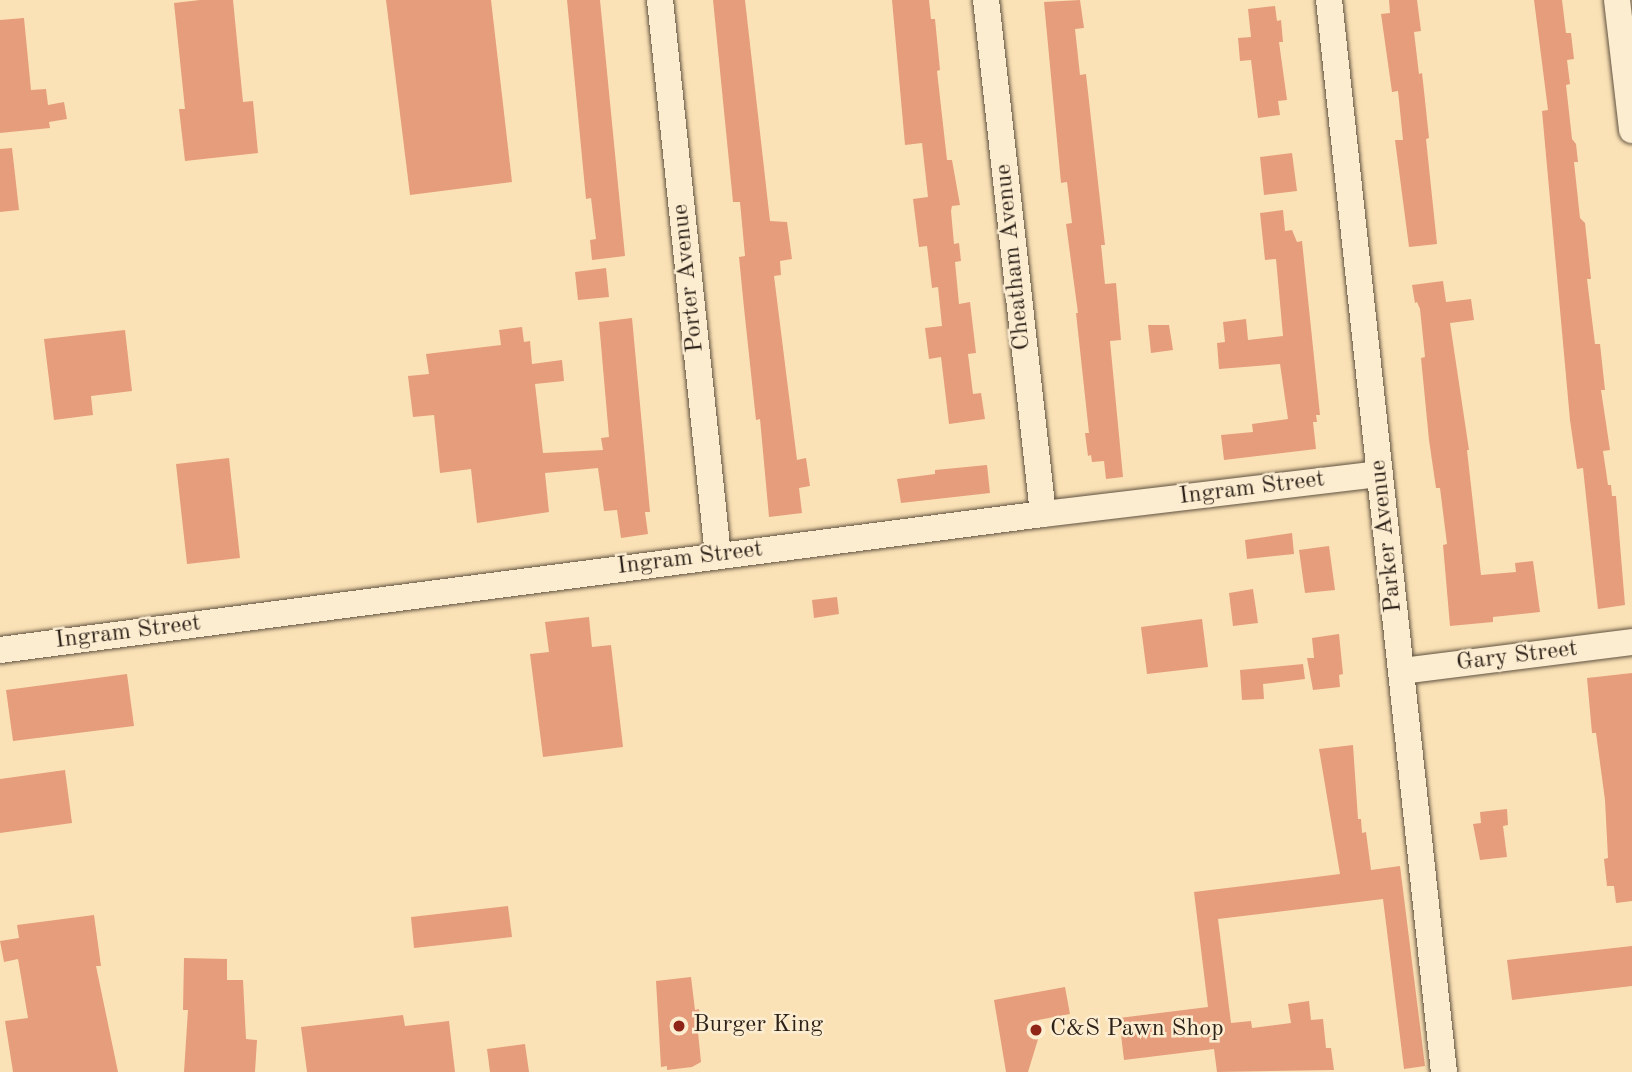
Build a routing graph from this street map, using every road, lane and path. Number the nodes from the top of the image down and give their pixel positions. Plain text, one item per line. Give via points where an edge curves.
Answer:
1 (660, 0) edge
2 (986, 0) edge
3 (1329, 0) edge
4 (1617, 0) edge
5 (1632, 130) edge
6 (1380, 474) junction
7 (1043, 514) junction
8 (718, 556) junction
9 (1632, 642) edge
10 (0, 650) edge
11 (1402, 671) junction
12 (1444, 1072) edge

1 - 8 street, Porter Avenue
2 - 7 street, Cheatham Avenue
3 - 6 street, Parker Avenue
4 - 5 street
6 - 7 street, Ingram Street
6 - 11 street, Parker Avenue
7 - 8 street, Ingram Street
8 - 10 street, Ingram Street
9 - 11 street, Gary Street
11 - 12 street, Parker Avenue

